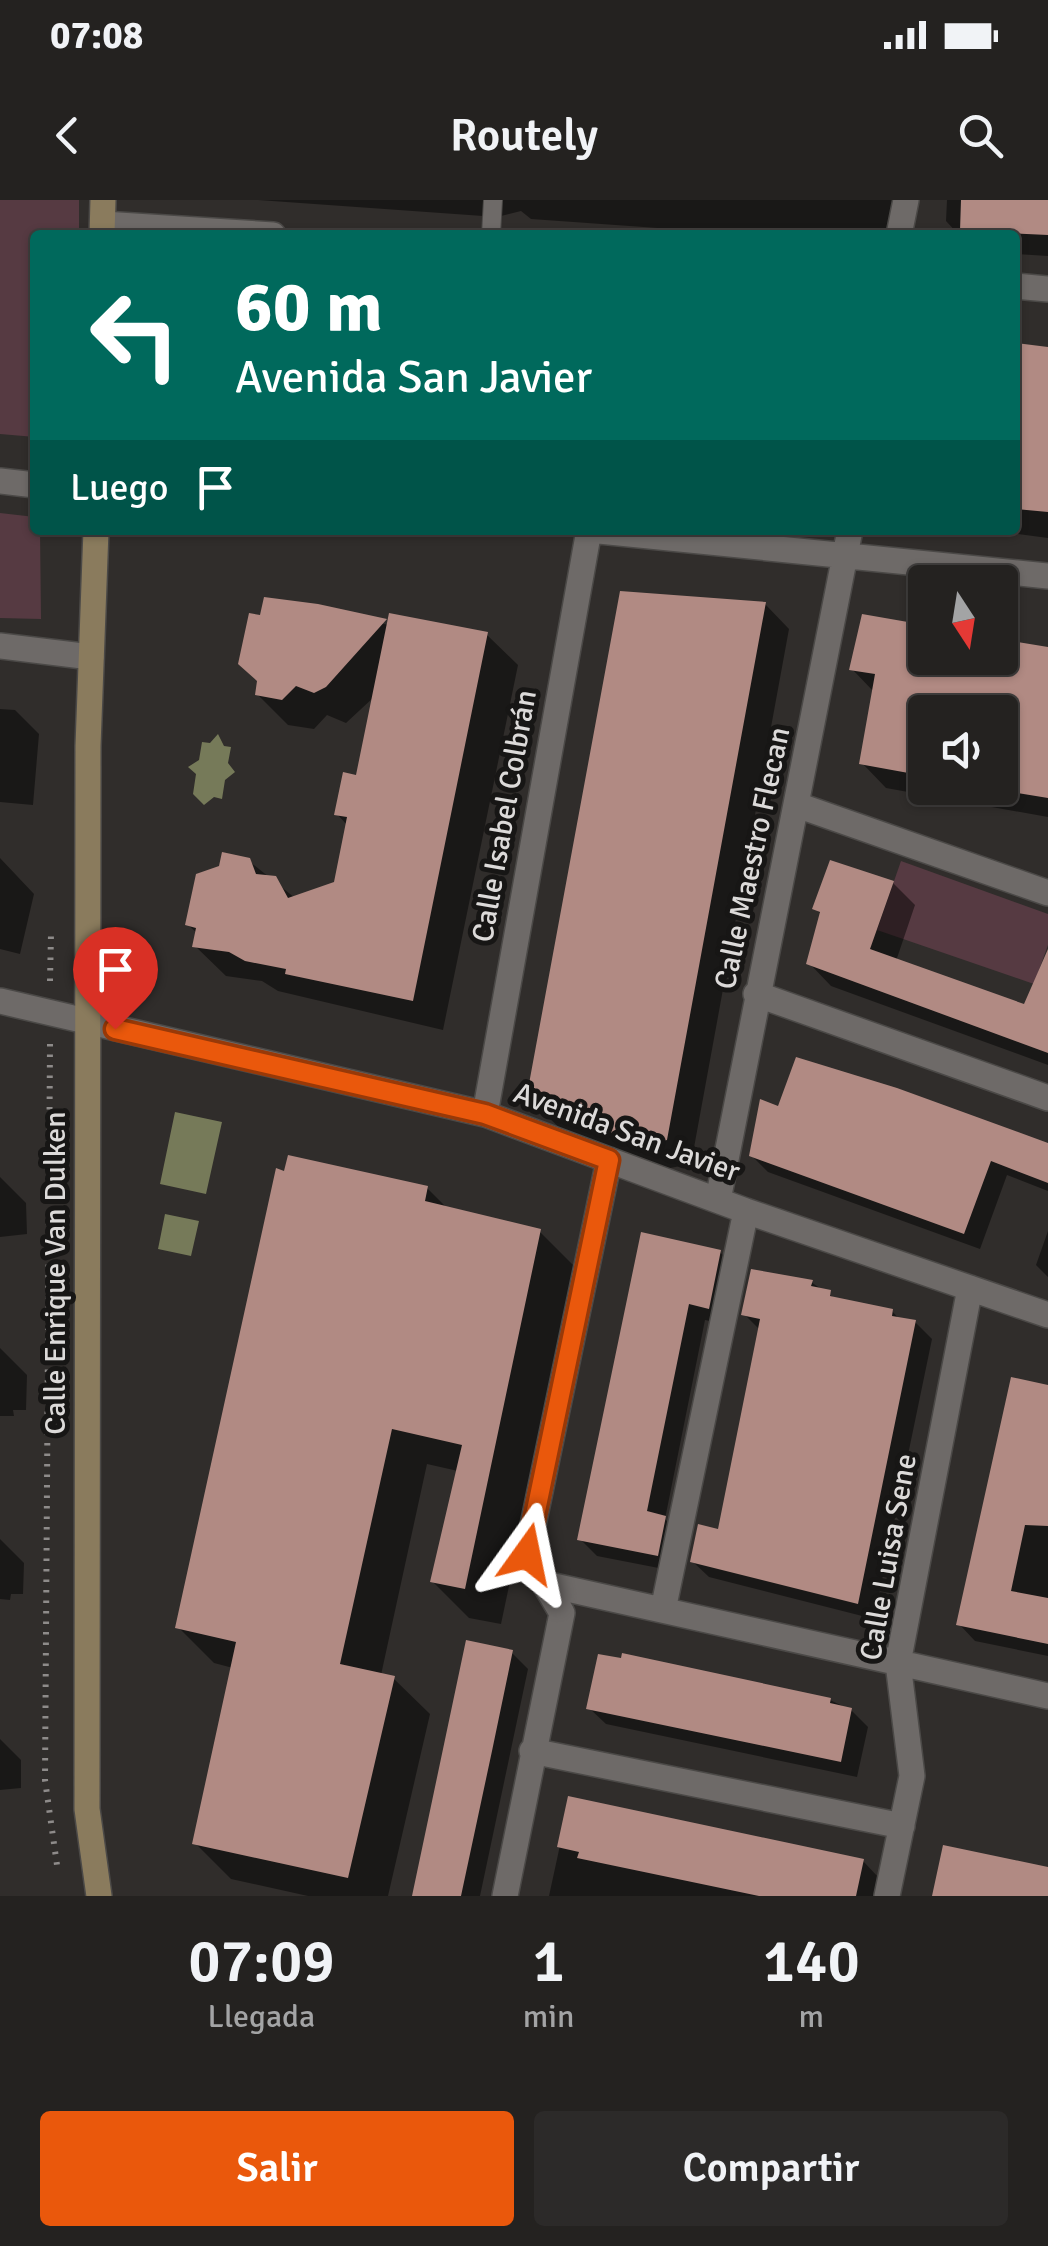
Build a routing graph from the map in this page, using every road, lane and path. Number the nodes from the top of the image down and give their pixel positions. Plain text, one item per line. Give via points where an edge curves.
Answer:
1 (494, 200) edge
2 (906, 200) edge
3 (102, 220) edge
4 (216, 230) edge
5 (491, 230) edge
6 (900, 230) edge
7 (1020, 286) edge
8 (1048, 289) edge
9 (0, 481) edge
10 (30, 484) edge
11 (96, 535) edge
12 (588, 535) edge
13 (697, 535) edge
14 (848, 542) edge
15 (1048, 576) edge
16 (0, 646) edge
17 (91, 657) junction
18 (797, 805) junction
19 (1048, 893) edge
20 (756, 994) junction
21 (0, 1001) edge
22 (87, 1022) junction
23 (1048, 1098) edge
24 (485, 1114) junction
25 (609, 1160) junction
26 (718, 1200) junction
27 (746, 1211) junction
28 (970, 1288) junction
29 (1048, 1315) edge
30 (545, 1584) junction
31 (662, 1610) junction
32 (898, 1663) junction
33 (1048, 1696) edge
34 (532, 1751) junction
35 (902, 1826) junction
36 (98, 1896) edge
37 (505, 1896) edge
38 (887, 1896) edge

1 - 5 lane
2 - 6 street
3 - 4 street
7 - 8 street
9 - 10 street
11 - 17 street, Calle Enrique Van Dulken
12 - 24 street, Calle Isabel Colbrán
13 - 14 street
14 - 15 street
14 - 18 street, Calle Maestro Flecan
16 - 17 street
17 - 22 street, Calle Enrique Van Dulken
18 - 19 street
18 - 20 street, Calle Maestro Flecan
20 - 23 street
20 - 26 street, Calle Maestro Flecan
21 - 22 street, Avenida San Javier
22 - 24 street, Avenida San Javier
22 - 36 street, Calle Enrique Van Dulken via 87,1809
24 - 25 street, Avenida San Javier
25 - 26 street, Avenida San Javier
25 - 30 street via 527,1554
26 - 27 street, Avenida San Javier
27 - 28 street, Avenida San Javier
27 - 31 street
28 - 29 street, Avenida San Javier
28 - 32 street, Calle Luisa Sene
30 - 31 street
30 - 34 street via 562,1612
31 - 32 street
32 - 33 street
32 - 35 street, Calle Luisa Sene via 912,1776
34 - 35 street
34 - 37 street
35 - 38 street, Calle Luisa Sene

